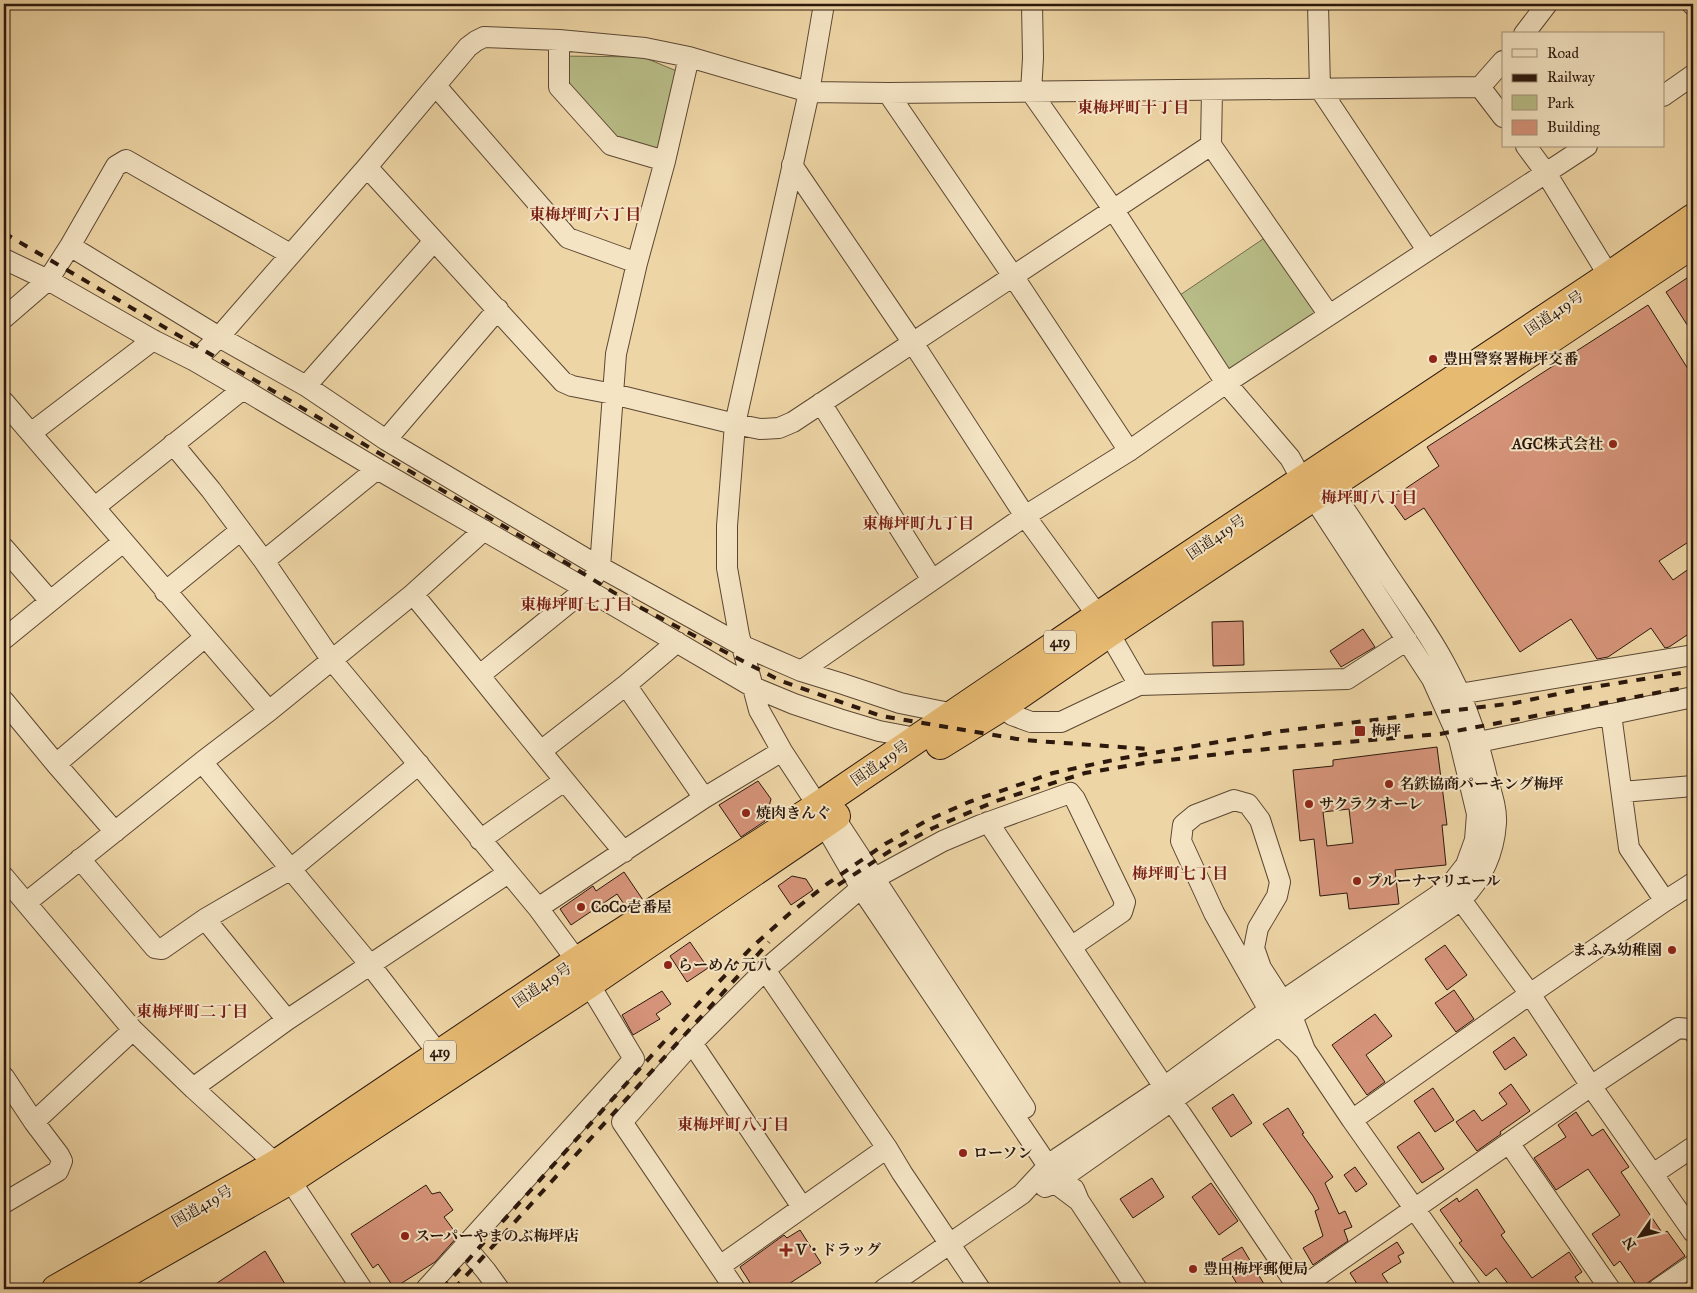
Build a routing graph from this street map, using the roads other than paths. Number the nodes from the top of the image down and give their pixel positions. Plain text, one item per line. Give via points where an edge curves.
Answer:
1 (824, 4) edge
2 (1032, 4) edge
3 (1318, 4) edge
4 (1548, 4) edge
5 (1526, 32) edge
6 (559, 40) junction
7 (689, 57) junction
8 (1502, 61) edge
9 (1693, 74) edge
10 (436, 86) junction
11 (1480, 87) junction
12 (1320, 89) junction
13 (1212, 90) junction
14 (809, 92) junction
15 (1031, 92) junction
16 (888, 93) junction
17 (1664, 95) edge
18 (1502, 116) edge
19 (1212, 145) junction
20 (1527, 148) edge
21 (1584, 148) edge
22 (665, 161) junction
23 (792, 166) junction
24 (368, 167) junction
25 (1546, 173) junction
26 (1113, 209) junction
27 (1693, 218) edge
28 (434, 241) junction
29 (1693, 244) edge
30 (70, 246) junction
31 (1427, 250) junction
32 (290, 254) junction
33 (4, 259) edge
34 (637, 263) junction
35 (1013, 276) junction
36 (1609, 276) junction
37 (48, 280) junction
38 (498, 308) junction
39 (1329, 315) junction
40 (4, 318) edge
41 (219, 337) junction
42 (153, 340) junction
43 (913, 343) junction
44 (195, 361) junction
45 (1226, 383) junction
46 (306, 386) junction
47 (243, 389) junction
48 (613, 394) junction
49 (4, 402) edge
50 (821, 403) junction
51 (735, 424) junction
52 (31, 432) junction
53 (386, 440) junction
54 (173, 444) junction
55 (1128, 450) junction
56 (377, 469) junction
57 (1310, 478) junction
58 (95, 506) junction
59 (1025, 516) junction
60 (241, 530) junction
61 (484, 530) junction
62 (123, 542) junction
63 (4, 548) edge
64 (264, 561) junction
65 (600, 567) junction
66 (932, 580) junction
67 (586, 589) junction
68 (166, 592) junction
69 (414, 594) junction
70 (50, 601) junction
71 (1103, 625) junction
72 (205, 637) junction
73 (4, 639) edge
74 (1407, 640) junction
75 (677, 642) junction
76 (741, 645) junction
77 (1693, 655) edge
78 (331, 660) junction
79 (801, 671) junction
80 (480, 675) junction
81 (626, 685) junction
82 (1139, 685) junction
83 (753, 688) junction
84 (1459, 694) junction
85 (1693, 697) edge
86 (4, 700) edge
87 (1003, 706) junction
88 (269, 711) junction
89 (954, 714) junction
90 (1611, 714) junction
91 (916, 738) junction
92 (1479, 742) junction
93 (541, 751) junction
94 (782, 751) junction
95 (202, 762) junction
96 (56, 764) junction
97 (419, 764) junction
98 (564, 781) junction
99 (1693, 786) edge
100 (1622, 792) junction
101 (704, 798) junction
102 (825, 816) junction
103 (988, 822) junction
104 (115, 832) junction
105 (480, 840) junction
106 (624, 852) junction
107 (80, 859) junction
108 (291, 868) junction
109 (508, 872) junction
110 (4, 877) edge
111 (868, 883) junction
112 (1693, 884) edge
113 (1461, 900) junction
114 (1665, 901) junction
115 (26, 902) junction
116 (538, 908) junction
117 (205, 919) junction
118 (1071, 947) junction
119 (371, 966) junction
120 (765, 970) junction
121 (583, 973) junction
122 (1530, 994) junction
123 (1281, 1014) junction
124 (287, 1020) junction
125 (133, 1030) junction
126 (1693, 1032) edge
127 (692, 1043) junction
128 (438, 1053) junction
129 (4, 1077) edge
130 (1591, 1086) junction
131 (193, 1088) junction
132 (1168, 1095) junction
133 (1352, 1120) junction
134 (34, 1122) junction
135 (1508, 1143) junction
136 (1693, 1147) edge
137 (887, 1148) junction
138 (1057, 1171) junction
139 (283, 1172) junction
140 (1653, 1174) junction
141 (4, 1202) edge
142 (802, 1207) junction
143 (1415, 1210) junction
144 (1693, 1232) edge
145 (948, 1244) junction
146 (465, 1246) junction
147 (1693, 1265) edge
148 (720, 1266) junction
149 (56, 1289) edge
150 (99, 1289) edge
151 (362, 1289) edge
152 (426, 1289) edge
153 (499, 1289) edge
154 (735, 1289) edge
155 (884, 1289) edge
156 (980, 1289) edge
157 (1137, 1289) edge
158 (1299, 1289) edge
159 (1471, 1289) edge
160 (1610, 1289) edge
161 (1658, 1289) edge

1 - 14 street
2 - 15 street
3 - 12 street
4 - 5 street
6 - 7 street via 645,48
6 - 10 street via 484,37 468,47
6 - 22 street via 559,87 611,145
7 - 14 street
7 - 22 street
8 - 11 street
9 - 17 street
10 - 24 street
10 - 34 street via 568,238
11 - 12 street
11 - 18 street
12 - 13 street
12 - 31 street
13 - 15 street
13 - 19 street
14 - 16 street
14 - 23 street
15 - 16 street
15 - 26 street
16 - 35 street
19 - 26 street
19 - 39 street
20 - 25 street
21 - 25 street
22 - 34 street
23 - 43 street
23 - 51 street
24 - 28 street
24 - 32 street
25 - 31 street
25 - 36 street
26 - 35 street
26 - 45 street
27 - 36 highway, 国道419号 / 419
28 - 38 street
28 - 46 street
29 - 57 highway, 国道419号 / 419
30 - 32 street via 116,166 126,160
30 - 37 street
30 - 41 street
31 - 39 street
32 - 41 street
33 - 37 street
34 - 48 street via 616,354
35 - 43 street
35 - 55 street
36 - 57 highway, 国道419号 / 419
37 - 40 street
37 - 42 street
38 - 48 street via 563,382
38 - 53 street
39 - 45 street
41 - 44 street
41 - 46 street
42 - 44 street
42 - 52 street
43 - 50 street
43 - 59 street
44 - 47 street
45 - 55 street
45 - 57 street
46 - 53 street
47 - 54 street
47 - 56 street
48 - 51 street
48 - 65 street
49 - 52 street
50 - 51 street via 785,426 760,429
50 - 66 street
51 - 76 street via 727,568
52 - 58 street
53 - 65 street
54 - 58 street
54 - 60 street
55 - 59 street
56 - 61 street
56 - 64 street
57 - 71 highway, 国道419号 / 419
57 - 74 street
57 - 84 street via 1425,630
58 - 62 street
59 - 66 street
59 - 71 street
60 - 64 street
60 - 68 street
61 - 67 street
61 - 69 street
62 - 68 street
62 - 70 street
63 - 70 street
64 - 78 street
65 - 67 street
65 - 76 street
66 - 79 street
67 - 75 street
67 - 80 street
68 - 72 street
69 - 78 street
69 - 80 street
70 - 73 street
71 - 82 street
71 - 87 highway, 国道419号 / 419
71 - 89 highway, 国道419号 / 419
72 - 88 street
72 - 96 street
74 - 82 street via 1347,679
74 - 123 street via 1432,679 1459,739 1477,814 1475,840 1466,865 1452,883
75 - 81 street
75 - 83 street
76 - 79 street
76 - 83 street
77 - 84 street
78 - 88 street
78 - 97 street
79 - 89 street via 900,704
80 - 93 street
81 - 93 street
81 - 101 street
82 - 87 street via 1060,722 1031,722 1012,715
83 - 91 street via 847,722
83 - 94 street via 759,710
84 - 92 street
85 - 90 street
86 - 96 street
87 - 102 highway, 国道419号 / 419
88 - 95 street
89 - 91 highway, 国道419号 / 419
90 - 92 street
90 - 100 street
91 - 102 highway, 国道419号 / 419
92 - 113 street via 1496,821 1482,875
93 - 98 street
94 - 101 street
94 - 102 street
95 - 104 street
95 - 108 street
96 - 104 street
97 - 105 street
97 - 108 street
98 - 105 street
98 - 106 street
99 - 100 street
100 - 114 street via 1629,848
101 - 106 street
102 - 111 street
102 - 121 highway, 国道419号 / 419
103 - 111 street via 943,842
103 - 118 street
103 - 118 street via 1070,793 1075,799 1125,902 1122,912
104 - 107 street
105 - 109 street
106 - 116 street
107 - 115 street
107 - 117 street via 156,948 162,949
108 - 117 street
108 - 119 street
109 - 116 street
109 - 119 street
110 - 115 street
111 - 120 street
111 - 138 street
112 - 114 street
113 - 122 street
113 - 123 street
114 - 122 street
115 - 125 street
116 - 121 street
117 - 124 street
118 - 132 street
119 - 124 street
119 - 128 street
120 - 127 street
120 - 137 street
121 - 128 highway, 国道419号 / 419
121 - 139 highway, 国道419号 / 419
121 - 146 street via 634,1059
122 - 130 street
122 - 133 street
123 - 123 street via 1214,913 1181,841 1183,824 1195,815 1234,800 1248,804 1260,820 1280,882 1277,896 1258,928 1254,948
123 - 132 street
123 - 133 street
124 - 131 street
125 - 131 street
125 - 134 street
126 - 130 street via 1678,1028
127 - 142 street
127 - 148 street via 622,1122
128 - 139 highway, 国道419号 / 419
129 - 134 street
130 - 135 street
130 - 140 street
131 - 139 street
132 - 138 street
132 - 158 street
133 - 143 street
134 - 141 street via 62,1161 58,1171
135 - 143 street
135 - 160 street
136 - 140 street
137 - 142 street
137 - 145 street
138 - 145 street
138 - 157 street
139 - 149 highway, 国道419号 / 419
139 - 150 highway, 国道419号 / 419
139 - 151 street
140 - 144 street
142 - 148 street
143 - 158 street
143 - 159 street
145 - 155 street
145 - 156 street
146 - 152 street
146 - 153 street
147 - 161 street
148 - 154 street

